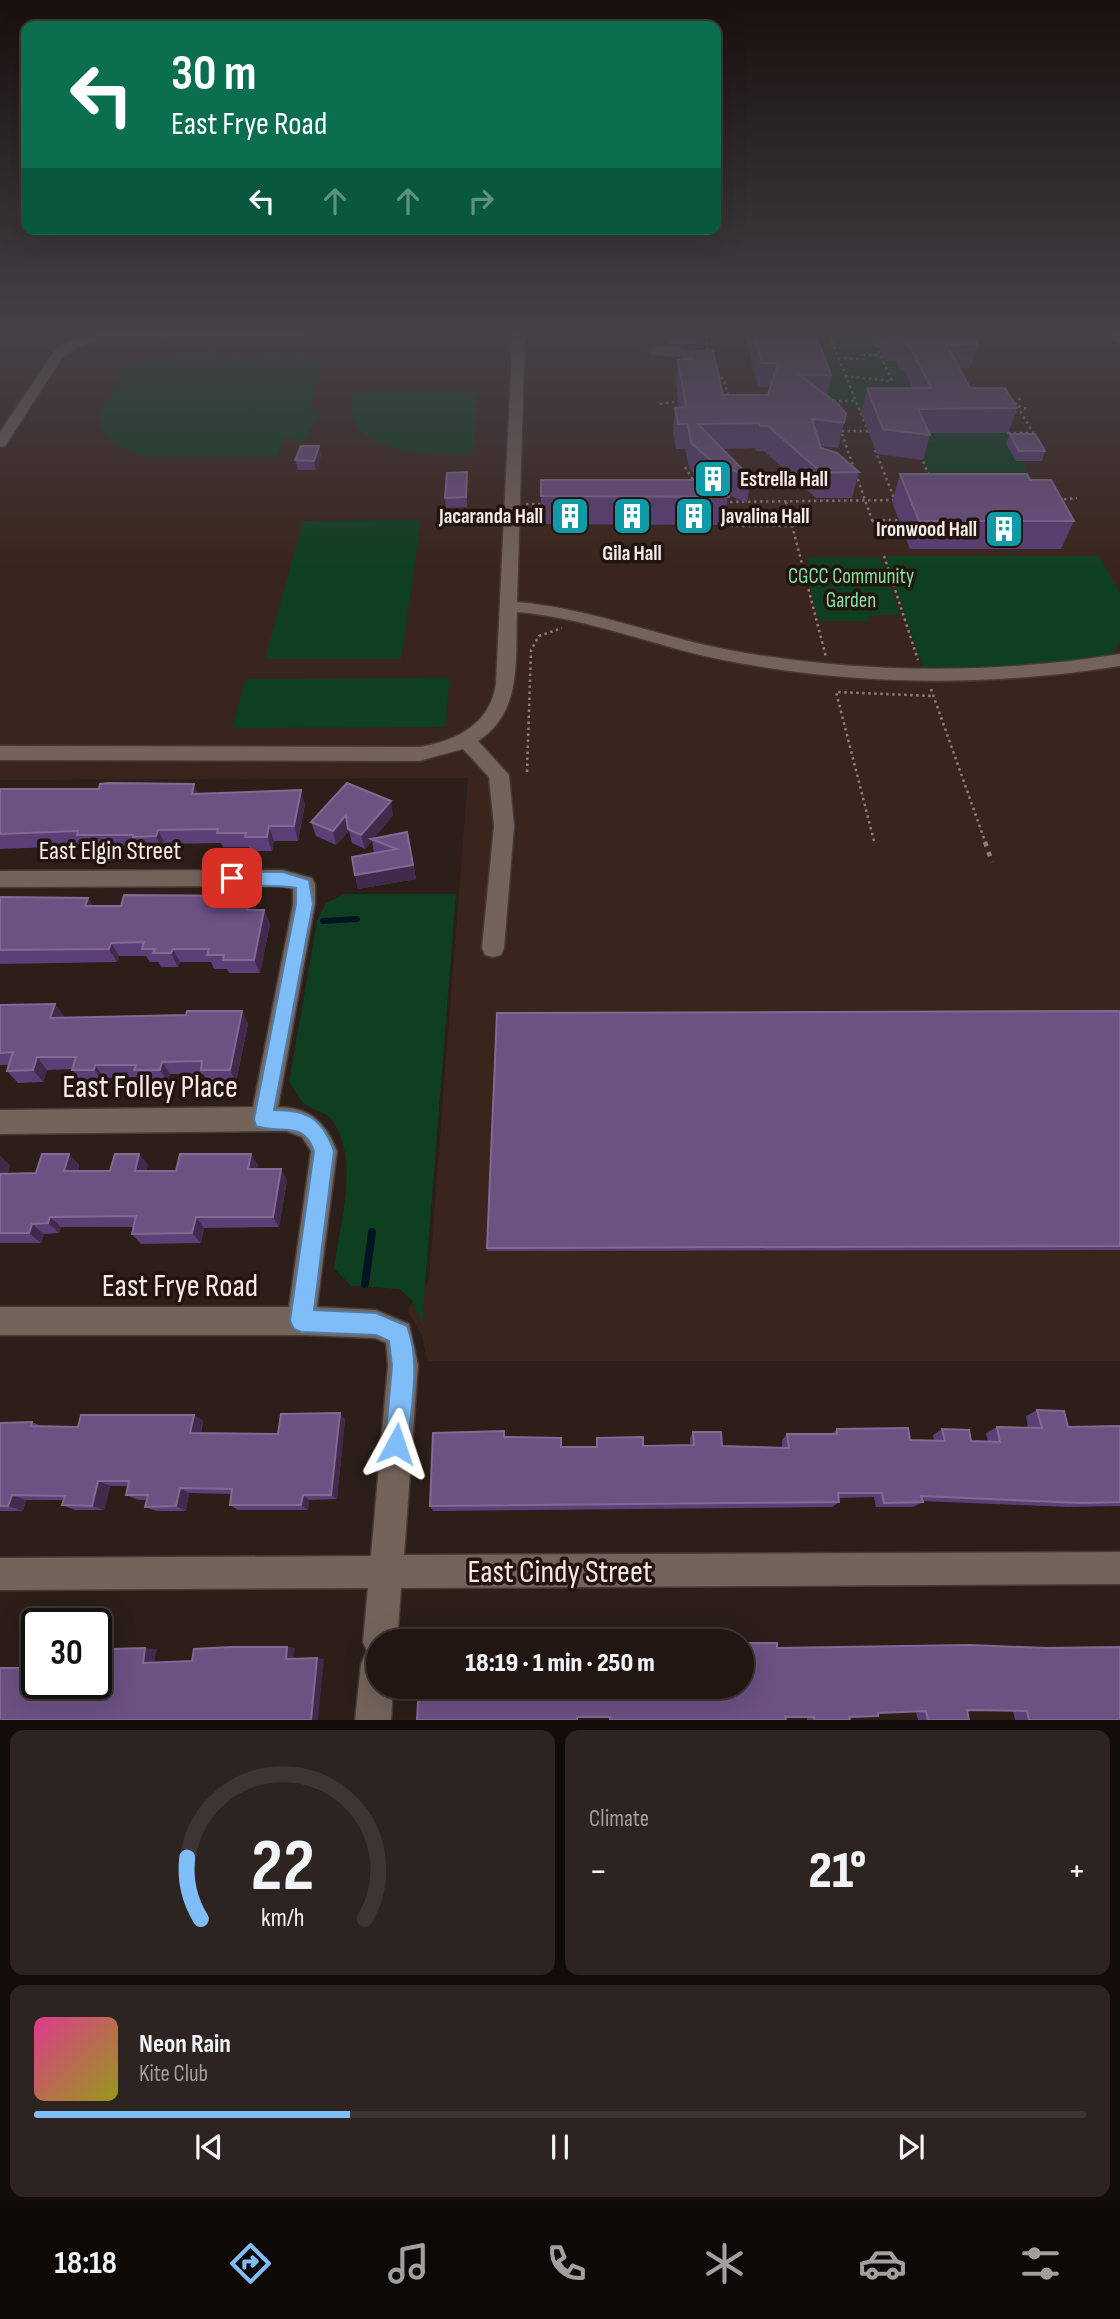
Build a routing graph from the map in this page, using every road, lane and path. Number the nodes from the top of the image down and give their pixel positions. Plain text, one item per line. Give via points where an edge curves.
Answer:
1 (21, 410) edge
2 (515, 410) edge
3 (859, 410) edge
4 (835, 426) edge
5 (841, 431) junction
6 (868, 431) junction
7 (1006, 433) joint
8 (0, 443) edge
9 (916, 445) edge
10 (685, 467) dead end
11 (931, 479) edge
12 (697, 486) edge
13 (1077, 498) dead end
14 (718, 500) edge
15 (865, 500) junction
16 (1057, 500) edge
17 (786, 501) junction
18 (723, 502) junction
19 (552, 504) edge
20 (511, 509) junction
21 (872, 520) junction
22 (908, 520) edge
23 (792, 526) junction
24 (913, 536) edge
25 (884, 556) dead end
26 (509, 606) junction
27 (570, 628) dead end
28 (1120, 660) edge
29 (828, 669) junction
30 (925, 673) junction
31 (933, 696) junction
32 (467, 741) junction
33 (0, 753) edge
34 (527, 772) dead end
35 (874, 841) dead end
36 (992, 862) dead end
37 (0, 879) edge
38 (493, 948) dead end
39 (263, 1119) junction
40 (0, 1122) edge
41 (0, 1321) edge
42 (301, 1321) junction
43 (1120, 1568) edge
44 (0, 1574) edge
45 (386, 1574) junction
46 (381, 1629) edge
47 (375, 1699) edge
48 (373, 1720) edge

1 - 8 street
2 - 20 street
3 - 6 path
4 - 5 path
5 - 6 path
5 - 15 path
6 - 15 path via 895,500
7 - 7 path via 996,412 1021,412 1033,433
9 - 11 path
10 - 12 path
13 - 16 path
14 - 18 path
15 - 17 path
15 - 21 path
17 - 18 path
17 - 23 path
18 - 23 path via 728,525
19 - 20 path
20 - 26 street
21 - 22 path
21 - 24 path via 888,536
23 - 29 path
25 - 30 path
26 - 29 street via 568,612 725,655
26 - 32 street via 502,701 489,722
27 - 34 path via 545,633 531,650
28 - 30 street via 979,676
29 - 30 street
30 - 31 path
31 - 35 path via 836,692
31 - 36 path
32 - 33 street via 419,754
32 - 38 street via 499,775 503,826
37 - 39 street, East Elgin Street via 283,878 304,884
39 - 40 street, East Folley Place
39 - 42 street, East Folley Place via 304,1124 318,1134 324,1151
41 - 42 street, East Frye Road
42 - 45 street, East Frye Road via 376,1324 399,1334 403,1366
43 - 45 street, East Cindy Street
44 - 45 street, East Cindy Street
45 - 46 street
47 - 48 street

